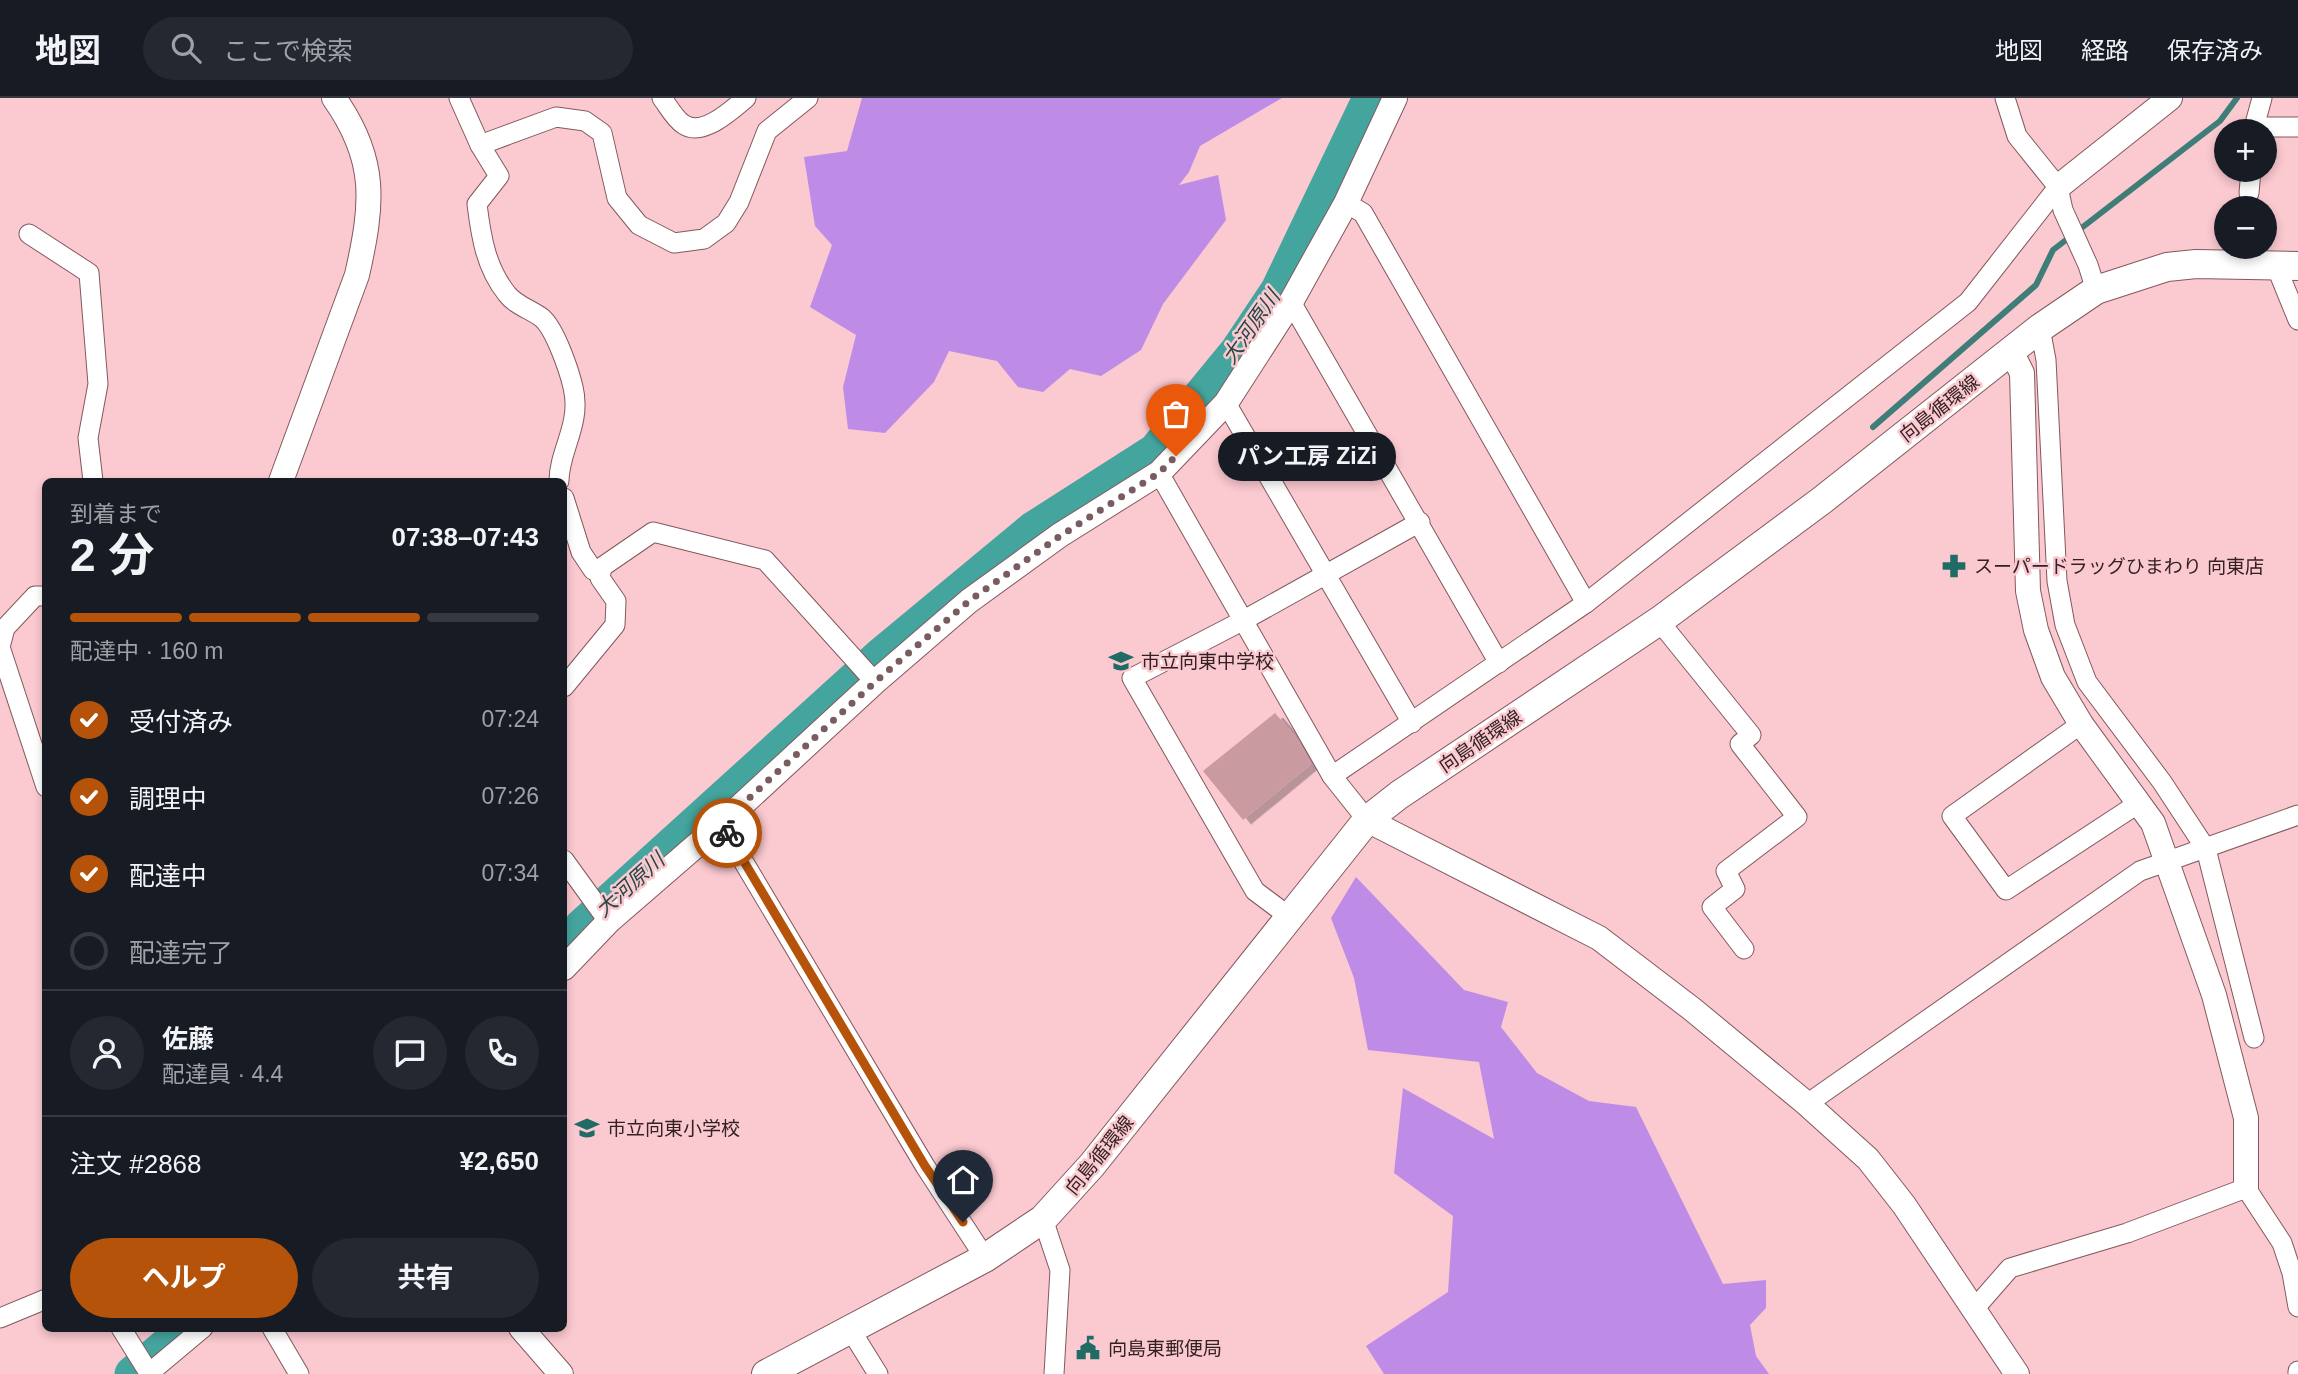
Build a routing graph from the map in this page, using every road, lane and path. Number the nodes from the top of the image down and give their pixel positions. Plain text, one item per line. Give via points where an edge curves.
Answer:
1 (334, 98) edge
2 (459, 98) edge
3 (662, 98) edge
4 (746, 98) edge
5 (808, 98) edge
6 (1395, 98) edge
7 (2005, 98) edge
8 (2262, 98) edge
9 (2162, 101) edge
10 (2256, 119) edge
11 (2298, 127) edge
12 (2277, 128) edge
13 (480, 145) junction
14 (2250, 182) edge
15 (2249, 193) dead end
16 (2061, 199) junction
17 (1346, 203) junction
18 (29, 234) dead end
19 (2287, 266) edge
20 (2092, 278) junction
21 (1291, 302) junction
22 (2298, 320) edge
23 (2040, 328) junction
24 (2011, 351) junction
25 (1226, 403) junction
26 (1159, 473) junction
27 (93, 478) edge
28 (282, 478) edge
29 (560, 478) edge
30 (567, 508) edge
31 (1419, 522) junction
32 (599, 572) junction
33 (1325, 573) junction
34 (42, 596) edge
35 (1586, 603) junction
36 (1244, 620) junction
37 (1658, 621) junction
38 (1499, 663) junction
39 (875, 682) junction
40 (567, 683) edge
41 (1412, 723) junction
42 (2081, 724) junction
43 (42, 775) edge
44 (1332, 776) junction
45 (2139, 803) junction
46 (2298, 815) edge
47 (1367, 820) junction
48 (721, 824) junction
49 (2206, 849) junction
50 (2167, 861) junction
51 (567, 864) edge
52 (598, 909) dead end
53 (1291, 918) junction
54 (1744, 949) dead end
55 (567, 965) edge
56 (2254, 1038) dead end
57 (1807, 1104) junction
58 (2246, 1188) junction
59 (1043, 1219) junction
60 (2290, 1242) edge
61 (985, 1258) junction
62 (42, 1300) edge
63 (2298, 1307) edge
64 (1975, 1308) junction
65 (0, 1318) edge
66 (850, 1329) junction
67 (123, 1332) edge
68 (198, 1332) edge
69 (274, 1332) edge
70 (524, 1332) edge
71 (148, 1373) edge
72 (299, 1374) edge
73 (561, 1374) edge
74 (766, 1374) edge
75 (878, 1374) edge
76 (1054, 1374) edge
77 (2017, 1374) edge

1 - 28 street via 364,152 369,194 364,243 357,275
2 - 13 street
3 - 4 street via 683,124 695,128 717,121
5 - 13 street via 767,131 726,223 704,239 674,243 639,226 617,198 602,133 585,121 556,117
6 - 17 street
7 - 16 street via 2017,136
8 - 10 street
9 - 16 street
11 - 12 street
13 - 29 street via 499,176 477,204 481,240 494,274 509,297 545,320 573,388 574,422
14 - 15 street
16 - 20 street
16 - 35 street via 1968,302
17 - 21 street
17 - 35 street via 1363,214
18 - 27 street via 89,274 98,384 88,438
19 - 20 main road, 向島循環線 via 2196,264
19 - 22 street
20 - 23 main road, 向島循環線
21 - 25 street
21 - 31 street
23 - 24 main road, 向島循環線
23 - 49 street via 2046,360 2057,581 2068,634 2087,682
24 - 37 main road, 向島循環線
24 - 42 street via 2022,373 2028,591 2053,677
25 - 26 street
25 - 33 street
26 - 36 street
26 - 39 street via 969,601
30 - 32 street via 581,552
31 - 33 street
31 - 38 street
32 - 39 street via 653,532 765,560
32 - 40 street via 616,601 615,625
33 - 36 street
33 - 41 street
34 - 43 street via 35,596 5,628 1,647
35 - 38 street
36 - 44 street
36 - 53 street via 1132,678 1255,891
37 - 47 main road, 向島循環線
37 - 54 street via 1751,735 1740,744 1797,817 1726,872 1735,889 1712,907
38 - 41 street
39 - 48 street
41 - 44 street
42 - 45 street
42 - 45 street via 1952,817 1998,880 2006,890
44 - 47 street
45 - 50 street via 2153,823
46 - 49 street
47 - 53 main road, 向島循環線
47 - 57 street via 1599,938
48 - 55 street via 609,921
48 - 61 street
49 - 50 street
49 - 56 street
50 - 57 street via 2140,872
50 - 58 street via 2214,995 2246,1118
51 - 52 street
53 - 59 main road, 向島循環線
57 - 64 street via 1868,1158
58 - 60 street
58 - 64 street via 2127,1233 2010,1268
59 - 61 main road, 向島循環線
59 - 76 street via 1060,1270
60 - 63 street
61 - 66 main road, 向島循環線
62 - 65 street
64 - 77 street
66 - 74 main road, 向島循環線
66 - 75 street
67 - 71 street
68 - 71 street
69 - 72 street
70 - 73 street

